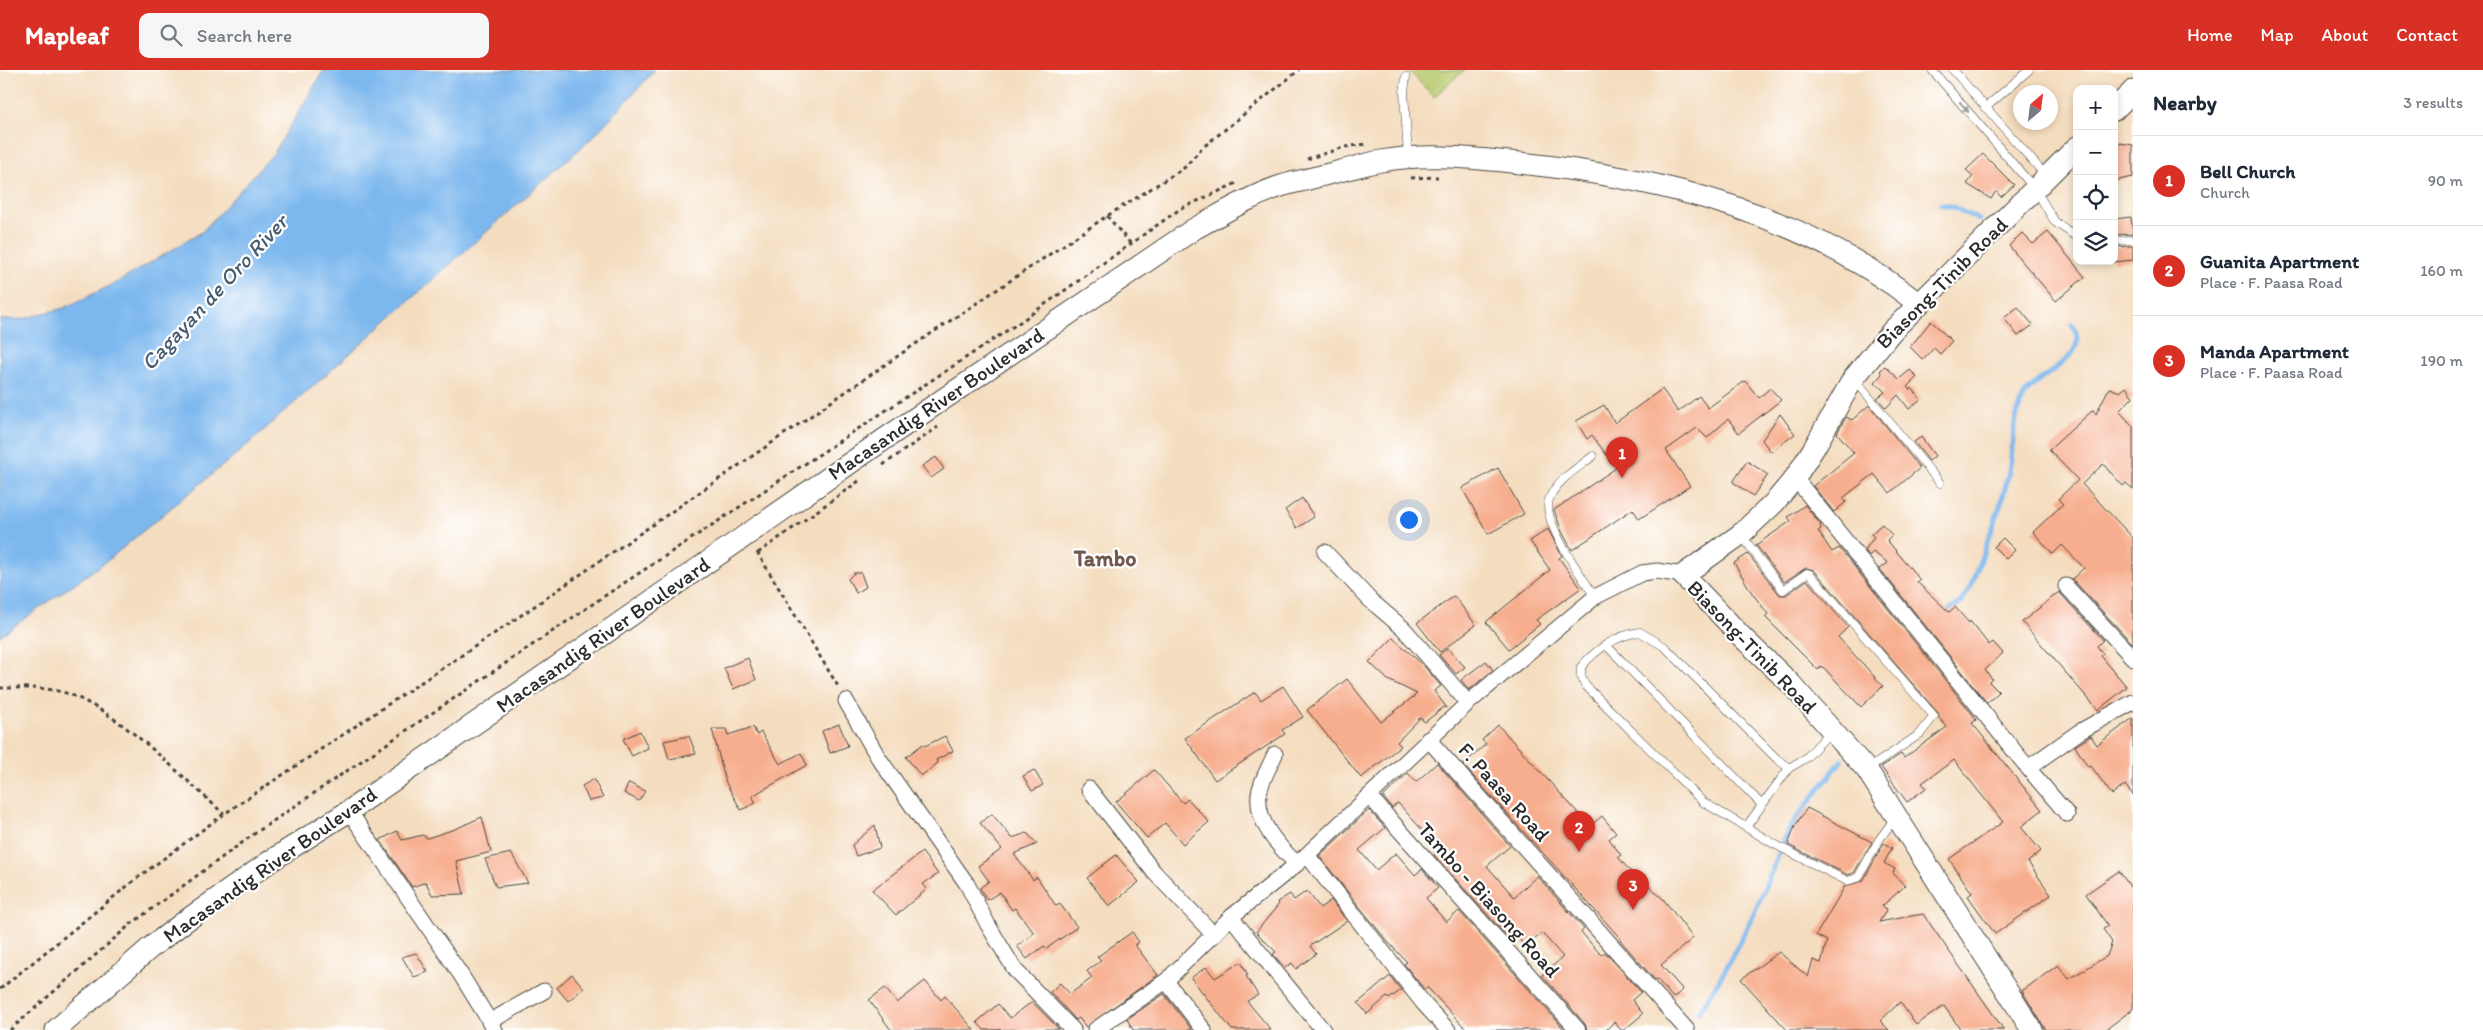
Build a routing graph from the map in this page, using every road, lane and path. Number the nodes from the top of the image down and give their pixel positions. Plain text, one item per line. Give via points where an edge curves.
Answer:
1 (1299, 70) edge
2 (1932, 70) edge
3 (1953, 70) edge
4 (2029, 70) edge
5 (1406, 77) dead end
6 (1942, 80) junction
7 (2133, 91) edge
8 (2118, 106) edge
9 (1985, 108) junction
10 (1369, 143) dead end
11 (2073, 151) edge
12 (1302, 160) dead end
13 (1405, 168) junction
14 (1440, 177) dead end
15 (1240, 182) dead end
16 (2040, 183) junction
17 (1107, 216) junction
18 (2073, 234) edge
19 (2133, 240) edge
20 (2118, 241) edge
21 (1130, 243) junction
22 (1919, 304) junction
23 (1854, 379) junction
24 (942, 425) dead end
25 (1593, 456) dead end
26 (878, 468) dead end
27 (1795, 478) junction
28 (862, 479) dead end
29 (1940, 483) dead end
30 (747, 534) junction
31 (1740, 534) junction
32 (1325, 552) dead end
33 (758, 553) junction
34 (1683, 574) junction
35 (2066, 586) dead end
36 (1595, 597) junction
37 (1606, 645) junction
38 (2133, 658) edge
39 (0, 688) edge
40 (846, 701) joint
41 (1468, 702) junction
42 (2133, 702) edge
43 (1832, 730) junction
44 (1428, 739) junction
45 (1275, 754) dead end
46 (1789, 768) junction
47 (2028, 768) junction
48 (1867, 770) junction
49 (1088, 789) dead end
50 (1370, 797) junction
51 (1762, 804) junction
52 (350, 811) junction
53 (224, 814) junction
54 (2067, 814) dead end
55 (1897, 817) junction
56 (1746, 827) junction
57 (1302, 859) junction
58 (1231, 917) junction
59 (1214, 935) junction
60 (1166, 981) junction
61 (0, 989) edge
62 (544, 991) dead end
63 (492, 1026) edge
64 (10, 1030) edge
65 (56, 1030) edge
66 (1073, 1030) edge
67 (1095, 1030) edge
68 (1204, 1030) edge
69 (1323, 1030) edge
70 (1448, 1030) edge
71 (1578, 1030) edge
72 (1687, 1030) edge
73 (2032, 1030) edge

1 - 17 path via 1202,148 1184,168
2 - 6 lane
3 - 6 lane
3 - 9 lane
4 - 9 lane
5 - 13 lane
6 -> 16 lane
7 - 8 street
9 - 16 lane
10 - 12 path
11 - 16 street, Biasong-Tinib Road
13 - 14 path
13 - 22 street, Macasandig River Boulevard via 1437,156 1558,167 1651,184 1736,206 1833,248
13 - 30 street, Macasandig River Boulevard via 1381,161 1283,186 1194,229
15 - 21 path via 1180,209
16 - 18 lane via 2055,222
16 - 22 street, Biasong-Tinib Road
17 - 21 path
17 - 53 path
19 - 20 lane
21 - 64 path via 1020,322 611,592 209,866 130,924
22 - 23 street, Biasong-Tinib Road via 1892,331
23 - 27 street, Biasong-Tinib Road
23 - 29 lane
24 - 26 path
25 - 36 lane via 1560,483 1548,505 1560,543
27 - 31 street, Biasong-Tinib Road via 1774,503
27 - 47 street
28 - 33 path
30 - 33 path
30 - 52 street, Macasandig River Boulevard
31 - 34 street, Biasong-Tinib Road
31 - 48 lane via 1783,590 1807,573 1814,578 1934,716 1920,734
32 - 41 street via 1370,600 1404,629
33 - 40 path
34 - 36 street via 1642,573
34 - 43 street, Biasong-Tinib Road
35 - 38 street
36 - 41 street
37 - 46 lane via 1634,633 1647,634 1665,647
37 - 51 lane
37 - 56 lane via 1582,667 1585,685 1703,802
39 - 53 path via 46,689 75,696 144,743
40 - 66 street via 878,757 967,884 1015,970
41 - 44 street
42 - 47 street via 2079,732
43 - 46 lane via 1806,758
43 - 48 street, Biasong-Tinib Road
44 - 50 street
44 - 72 street, F. Paasa Road
45 - 57 street via 1259,794 1260,809 1277,846
46 - 51 lane
47 - 54 street
48 - 55 street, Biasong-Tinib Road
49 - 59 street via 1154,872
50 - 57 street
50 - 71 street, Tambo - Biasong Road
51 - 56 lane
52 - 63 street
52 - 65 street, Macasandig River Boulevard via 272,860 184,922
53 - 61 path
55 - 56 lane via 1879,840 1858,878 1852,881 1785,850
55 - 73 street, Biasong-Tinib Road
57 - 58 street
57 - 70 street
58 - 59 street
58 - 69 street
59 - 60 street
60 - 67 street
60 - 68 street
62 - 63 street

